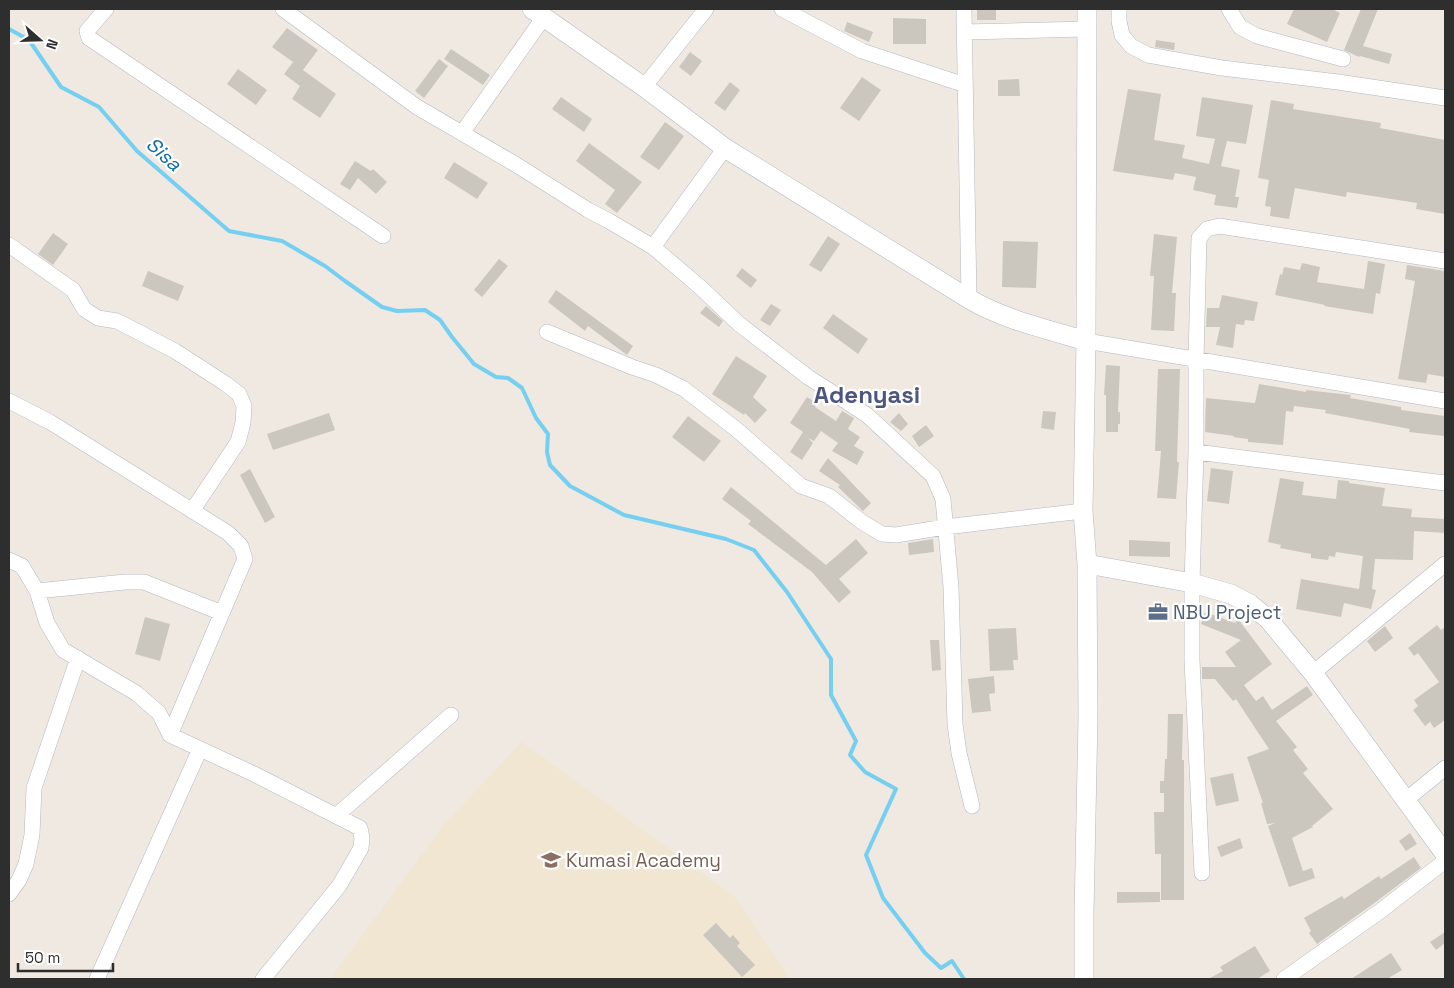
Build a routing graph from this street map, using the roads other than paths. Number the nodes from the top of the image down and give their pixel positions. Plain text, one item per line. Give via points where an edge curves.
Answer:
1 (106, 9) edge
2 (283, 9) edge
3 (782, 9) edge
4 (964, 9) edge
5 (1087, 9) edge
6 (1119, 9) edge
7 (1229, 9) edge
8 (699, 11) edge
9 (538, 13) edge
10 (1087, 29) junction
11 (964, 32) junction
12 (1343, 59) dead end
13 (965, 85) junction
14 (644, 88) junction
15 (1445, 98) edge
16 (462, 133) junction
17 (725, 148) junction
18 (383, 236) dead end
19 (9, 245) edge
20 (653, 247) junction
21 (1445, 260) edge
22 (968, 299) junction
23 (547, 332) dead end
24 (1086, 340) junction
25 (1196, 360) junction
26 (9, 401) edge
27 (1445, 401) edge
28 (1196, 452) junction
29 (1445, 484) edge
30 (192, 511) junction
31 (1083, 511) junction
32 (946, 527) junction
33 (9, 560) edge
34 (1087, 564) junction
35 (1445, 564) edge
36 (1192, 583) junction
37 (37, 590) junction
38 (222, 613) junction
39 (78, 658) junction
40 (1313, 673) junction
41 (451, 715) dead end
42 (170, 735) junction
43 (200, 749) junction
44 (1445, 768) edge
45 (1407, 800) junction
46 (972, 806) dead end
47 (336, 816) junction
48 (1445, 854) edge
49 (1445, 861) edge
50 (1202, 873) dead end
51 (9, 894) edge
52 (97, 979) edge
53 (263, 979) edge
54 (1084, 979) edge
55 (1284, 979) edge

1 - 18 street via 87,32 89,38
2 - 16 street via 417,107
3 - 13 street via 862,51
4 - 11 street
5 - 10 street
6 - 15 street via 1122,35 1131,46 1148,55
7 - 12 street via 1240,26 1257,36
8 - 14 street
9 - 14 street
9 - 16 street
10 - 11 street
10 - 24 street
11 - 13 street
13 - 22 street
14 - 17 street
16 - 20 street
17 - 20 street
17 - 22 street
19 - 30 street via 73,290 84,310 98,318 117,321 175,351 239,394 244,406 238,442
20 - 32 street via 739,324 808,378 867,415 933,476 943,499
21 - 25 street via 1219,226 1207,229 1199,238
22 - 24 street via 1027,324
23 - 32 street via 684,389 801,486 829,496 882,534 896,535
24 - 25 street
24 - 31 street
25 - 27 street
25 - 28 street
26 - 30 street via 50,422
28 - 29 street
28 - 36 street
30 - 38 street via 228,533 241,546 245,559
31 - 32 street
31 - 34 street
32 - 46 street via 955,724 958,753
33 - 37 street via 22,566
34 - 36 street
34 - 54 street
35 - 40 street
36 - 40 street via 1231,594 1250,604 1268,619
36 - 50 street via 1192,660
37 - 38 street via 144,582
37 - 39 street via 47,623 63,650
38 - 42 street
39 - 42 street via 136,693 159,713
39 - 51 street via 34,788 32,835 26,864
40 - 45 street
41 - 47 street
42 - 43 street
43 - 47 street
43 - 52 street
44 - 45 street
45 - 48 street
47 - 53 street via 360,828 361,848 339,886
49 - 55 street

